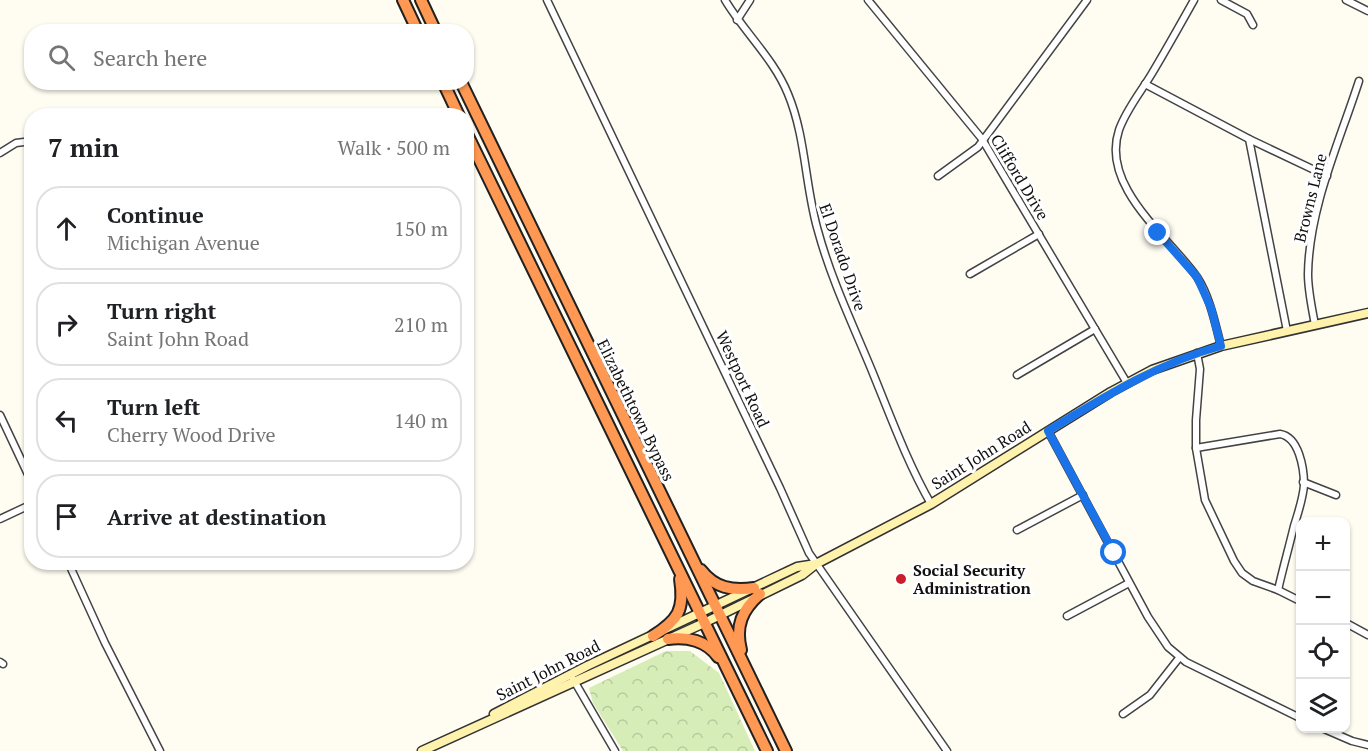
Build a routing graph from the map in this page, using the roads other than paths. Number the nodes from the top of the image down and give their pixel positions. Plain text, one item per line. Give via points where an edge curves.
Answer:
1 (403, 0) edge
2 (421, 0) edge
3 (547, 0) edge
4 (725, 0) edge
5 (750, 0) edge
6 (868, 0) edge
7 (1087, 0) edge
8 (1194, 0) edge
9 (1221, 0) edge
10 (1346, 0) edge
11 (1368, 11) edge
12 (737, 20) junction
13 (414, 24) edge
14 (432, 24) edge
15 (1253, 25) dead end
16 (1359, 81) dead end
17 (1145, 84) junction
18 (446, 90) edge
19 (465, 90) edge
20 (455, 108) edge
21 (474, 108) edge
22 (474, 109) edge
23 (1249, 138) junction
24 (982, 139) junction
25 (24, 142) edge
26 (474, 148) edge
27 (0, 153) edge
28 (938, 176) dead end
29 (1328, 176) junction
30 (1039, 234) junction
31 (970, 274) dead end
32 (1368, 313) edge
33 (1315, 325) junction
34 (1095, 329) junction
35 (1287, 331) junction
36 (1221, 346) junction
37 (1197, 353) junction
38 (1017, 375) dead end
39 (1127, 383) junction
40 (0, 415) edge
41 (1048, 431) junction
42 (1196, 448) junction
43 (24, 466) edge
44 (1304, 482) junction
45 (1083, 495) junction
46 (1336, 495) dead end
47 (931, 504) junction
48 (24, 508) edge
49 (0, 519) edge
50 (1017, 530) dead end
51 (691, 557) junction
52 (816, 564) junction
53 (676, 565) junction
54 (72, 570) edge
55 (1129, 583) junction
56 (1278, 590) junction
57 (757, 591) junction
58 (1296, 599) edge
59 (717, 611) junction
60 (1067, 616) dead end
61 (702, 618) junction
62 (1348, 625) edge
63 (1368, 634) edge
64 (653, 636) junction
65 (668, 639) junction
66 (1179, 658) junction
67 (749, 676) junction
68 (573, 679) junction
69 (734, 683) junction
70 (1123, 714) dead end
71 (1296, 716) edge
72 (1332, 733) edge
73 (1368, 745) edge
74 (160, 751) edge
75 (422, 751) edge
76 (615, 751) edge
77 (767, 751) edge
78 (786, 751) edge
79 (947, 751) edge

1 - 13 highway
2 - 14 highway
3 - 52 street, Westport Road
4 - 12 street, El Dorado Drive
5 - 12 street
6 - 24 street, Clifford Drive
7 - 24 street
8 - 17 street
9 - 15 street via 1247,14
10 - 11 street
12 - 47 street, El Dorado Drive via 789,96 827,260 887,410
16 - 29 street, Browns Lane
17 - 23 street
17 - 36 street via 1118,133 1118,166 1123,182 1147,219 1197,277 1211,308
18 - 20 highway
19 - 21 highway, Elizabethtown Bypass
22 - 51 highway, Elizabethtown Bypass
23 - 29 street
23 - 35 street
24 - 28 street via 978,147
24 - 30 street, Clifford Drive
25 - 27 street
26 - 53 highway, Elizabethtown Bypass
29 - 33 street, Browns Lane via 1309,254
30 - 31 street
30 - 34 street, Clifford Drive
32 - 33 street, Saint John Road
33 - 35 street, Saint John Road
34 - 38 street
34 - 39 street, Clifford Drive
35 - 36 street, Saint John Road
36 - 37 street, Saint John Road
37 - 39 street, Saint John Road
37 - 42 street via 1200,369
39 - 41 street, Saint John Road
40 - 43 street
41 - 45 street
41 - 47 street, Saint John Road
42 - 44 street via 1285,435 1295,444
42 - 56 street via 1205,500 1234,561 1247,577
44 - 46 street
44 - 56 street
45 - 50 street
45 - 55 street
47 - 52 street, Saint John Road
48 - 49 street
51 - 57 highway via 717,585
51 - 59 highway, Elizabethtown Bypass
52 - 57 street, Saint John Road via 797,567
52 - 79 street, Westport Road
53 - 61 highway, Elizabethtown Bypass
53 - 64 highway via 680,609 670,625
54 - 74 street
55 - 60 street
55 - 66 street via 1162,639
56 - 58 street
57 - 59 street, Saint John Road
57 - 67 highway via 738,627
59 - 61 street, Saint John Road
59 - 67 highway, Elizabethtown Bypass
61 - 64 street, Saint John Road
61 - 65 street, Saint John Road
61 - 69 highway, Elizabethtown Bypass
62 - 63 street
64 - 68 street, Saint John Road
65 - 68 street, Saint John Road
65 - 69 highway via 692,640 708,647
66 - 70 street via 1150,694
66 - 71 street
67 - 78 highway, Elizabethtown Bypass
68 - 75 street, Saint John Road
68 - 76 street
69 - 77 highway, Elizabethtown Bypass
72 - 73 street

